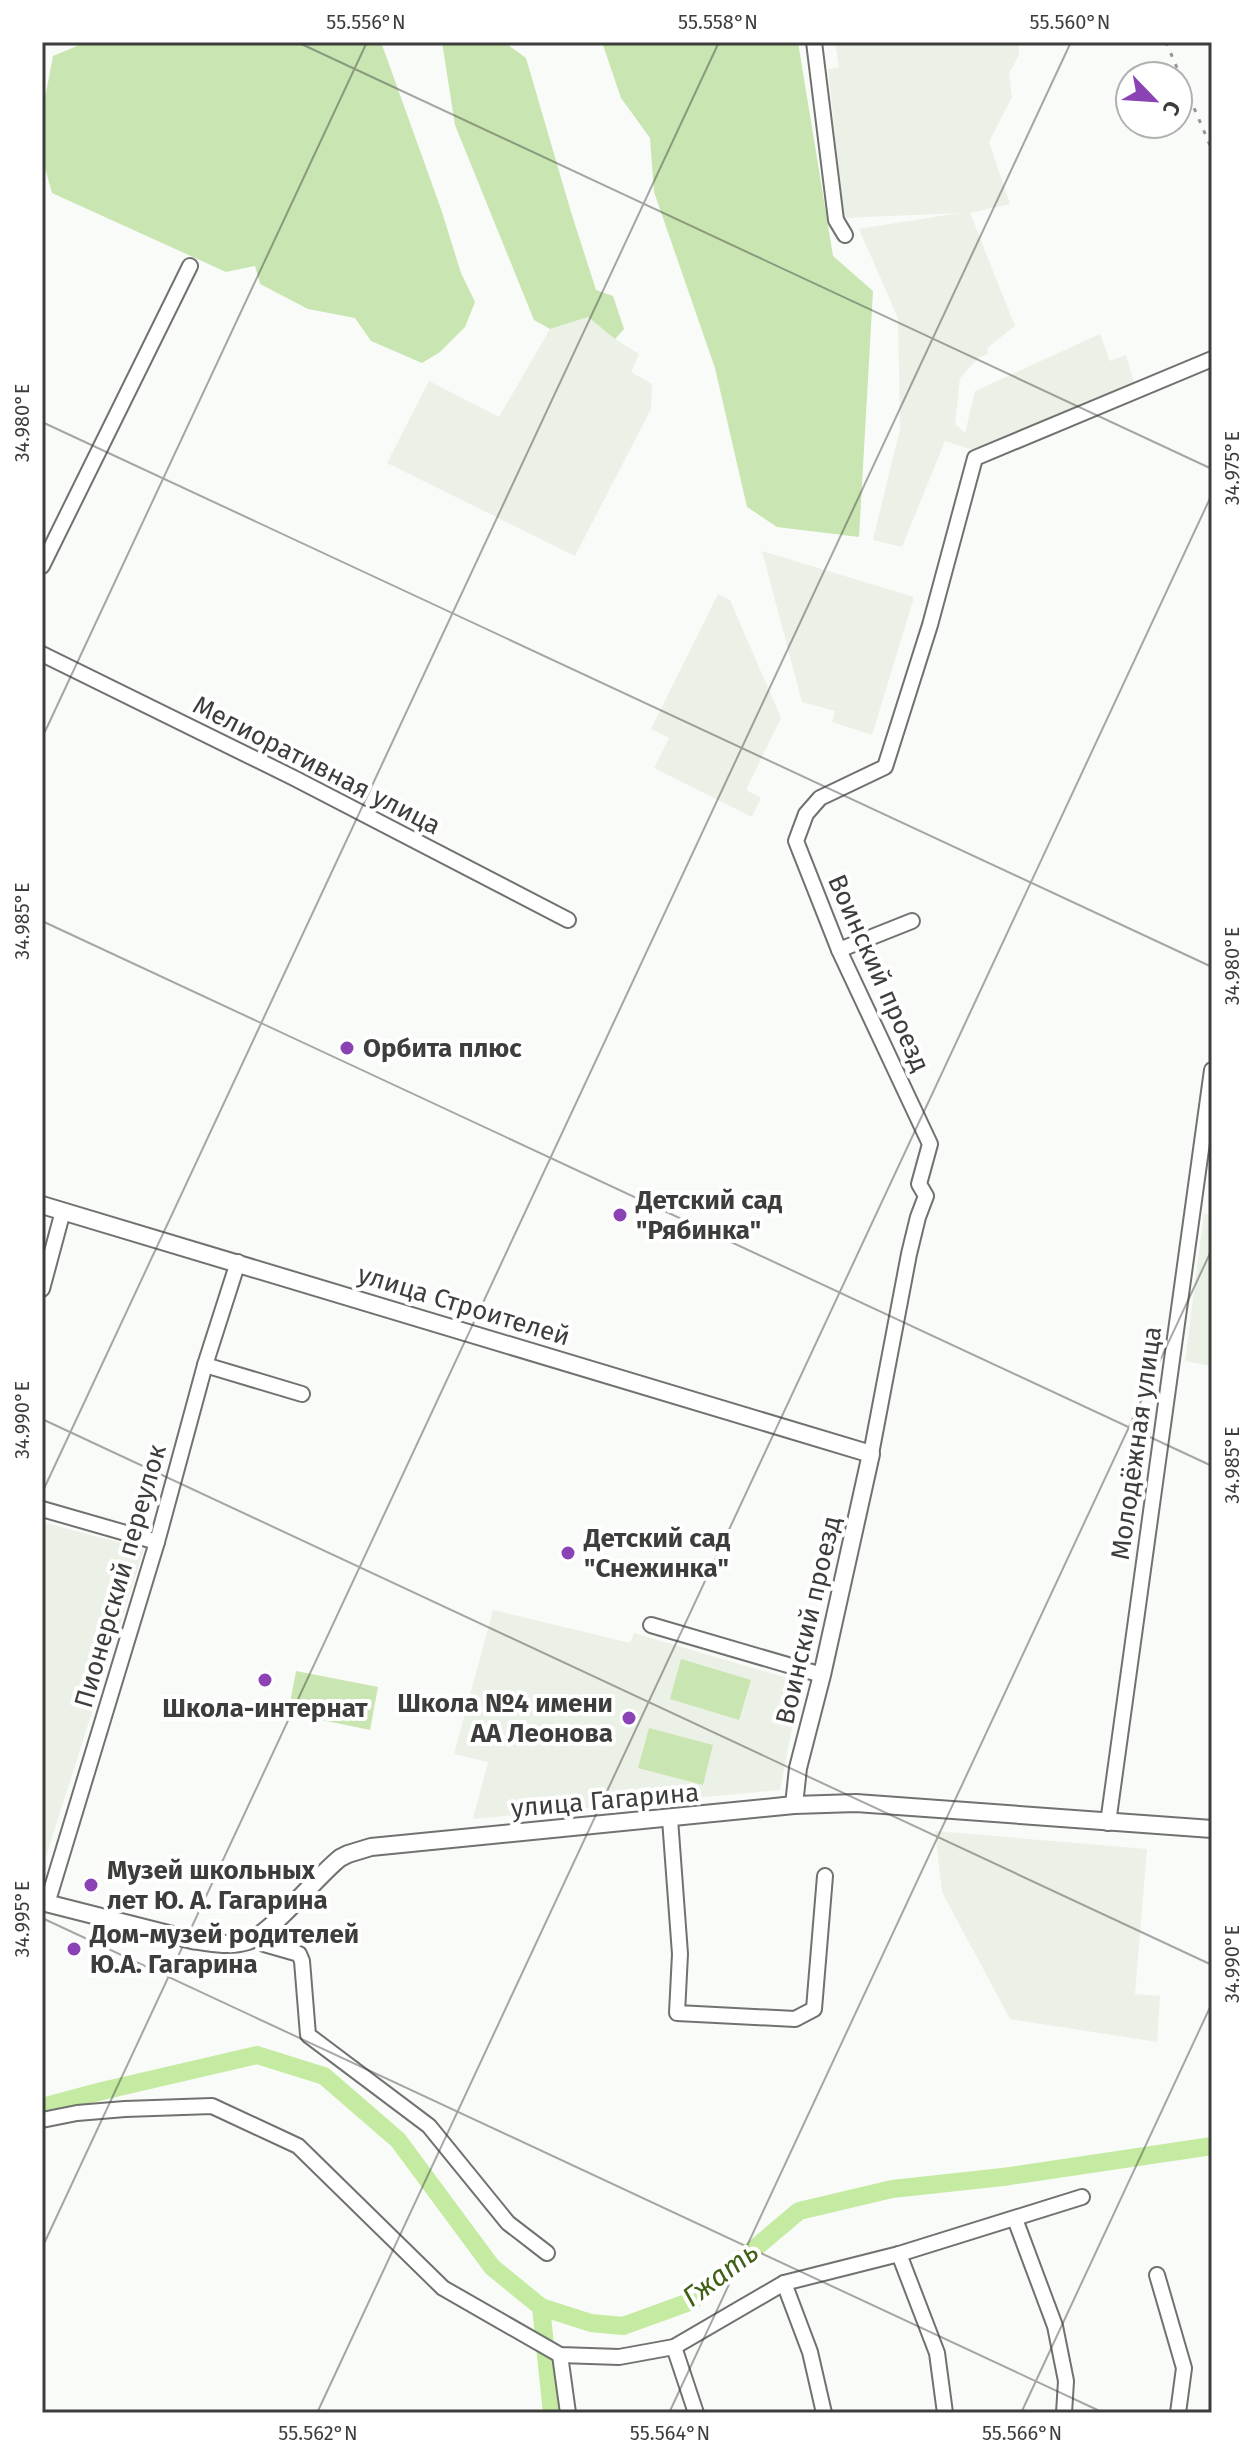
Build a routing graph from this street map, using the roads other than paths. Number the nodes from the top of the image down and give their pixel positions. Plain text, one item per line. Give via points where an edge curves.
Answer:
1 (814, 42) edge
2 (845, 235) dead end
3 (190, 266) dead end
4 (1212, 359) edge
5 (42, 566) edge
6 (42, 654) edge
7 (568, 920) dead end
8 (912, 921) dead end
9 (839, 950) junction
10 (1212, 1070) edge
11 (42, 1205) edge
12 (63, 1211) junction
13 (238, 1262) junction
14 (42, 1289) edge
15 (205, 1365) junction
16 (302, 1394) dead end
17 (871, 1454) junction
18 (42, 1509) edge
19 (157, 1542) junction
20 (651, 1625) dead end
21 (822, 1675) junction
22 (794, 1805) junction
23 (670, 1819) junction
24 (1108, 1823) junction
25 (1212, 1829) edge
26 (825, 1876) dead end
27 (45, 1903) edge
28 (258, 1937) junction
29 (42, 2120) edge
30 (1082, 2197) dead end
31 (1015, 2219) junction
32 (547, 2253) dead end
33 (899, 2254) junction
34 (1157, 2275) dead end
35 (784, 2283) junction
36 (674, 2347) junction
37 (560, 2355) junction
38 (568, 2413) edge
39 (696, 2413) edge
40 (824, 2413) edge
41 (945, 2413) edge
42 (1064, 2413) edge
43 (1178, 2413) edge

1 - 2 street via 836,220
3 - 5 street
4 - 9 street, Воинский проезд via 975,458 885,767 820,798 806,814 796,841
6 - 7 street, Мелиоративная улица
8 - 9 street
9 - 17 street, Воинский проезд via 930,1144 919,1184 926,1196 909,1254
10 - 24 street, Молодёжная улица
11 - 12 main road, улица Строителей
12 - 13 main road, улица Строителей
12 - 14 street
13 - 15 street, Пионерский переулок
13 - 17 main road, улица Строителей
15 - 16 street
15 - 19 street, Пионерский переулок
17 - 21 main road, Воинский проезд
18 - 19 street
19 - 27 street, Пионерский переулок
20 - 21 street
21 - 22 main road, Воинский проезд
22 - 23 main road, улица Гагарина
22 - 24 main road, улица Гагарина via 856,1803
23 - 26 street via 680,1954 677,2013 795,2019 814,2009
23 - 28 main road, улица Гагарина via 360,1849 331,1865
24 - 25 main road, улица Гагарина
27 - 28 main road via 212,1943 237,1944
28 - 32 street via 264,1944 299,1954 308,2035 429,2126 508,2223
29 - 37 street via 125,2109 212,2106 298,2146 443,2288
30 - 31 street
31 - 33 street
31 - 42 street via 1055,2326 1066,2381
33 - 35 street
33 - 41 street via 937,2353
34 - 43 street via 1184,2368
35 - 36 street
35 - 40 street via 810,2352
36 - 37 street via 619,2357
36 - 39 street
37 - 38 street

